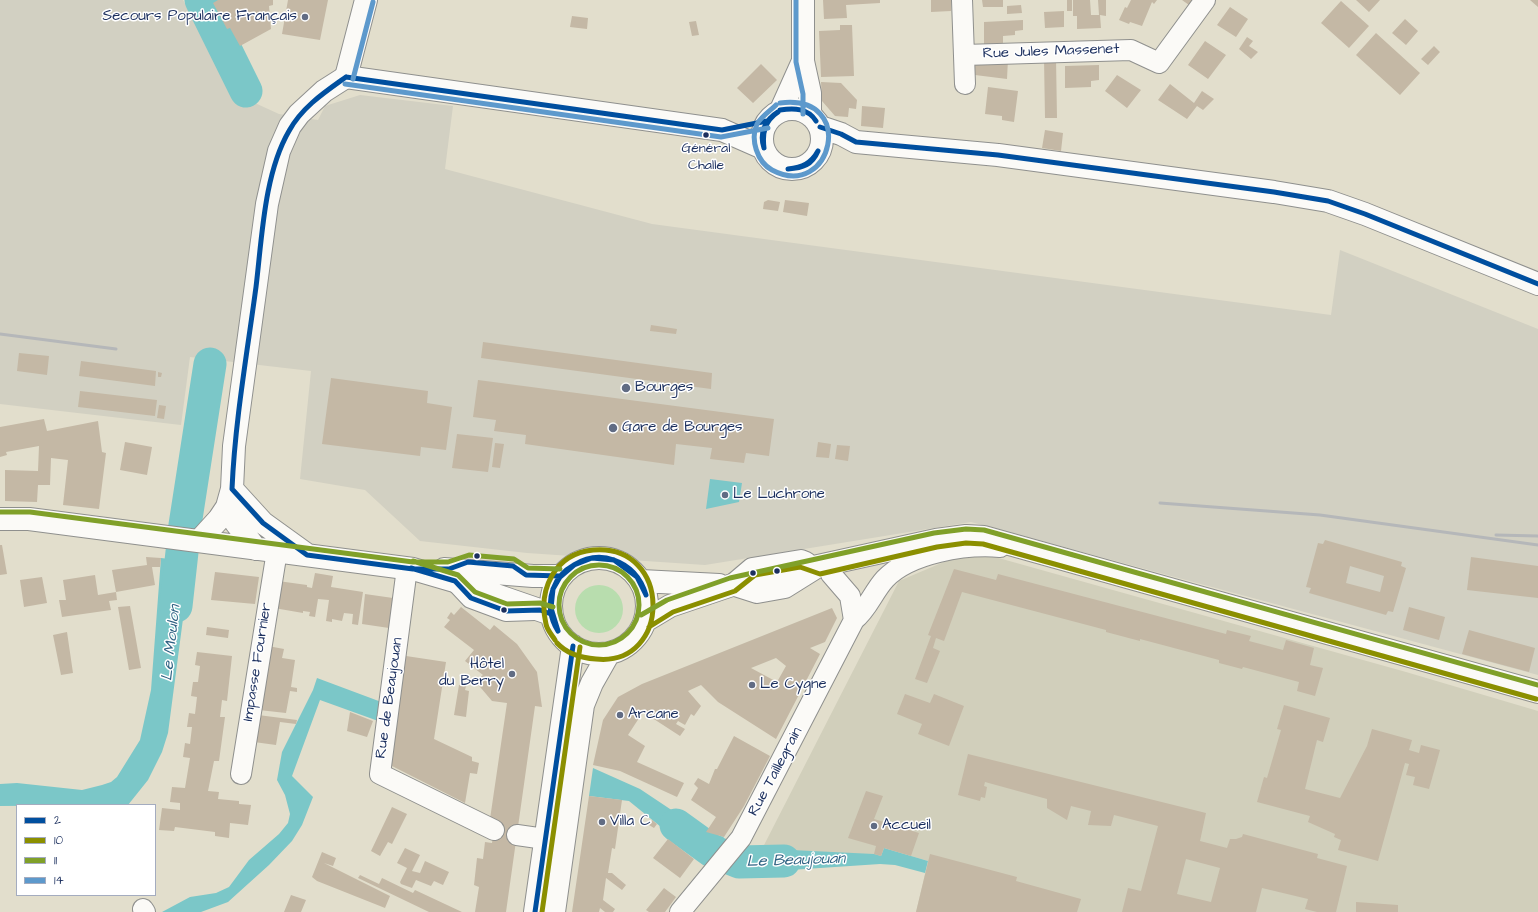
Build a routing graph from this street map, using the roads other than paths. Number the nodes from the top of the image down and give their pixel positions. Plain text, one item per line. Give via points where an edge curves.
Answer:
1 (366, 0) edge
2 (803, 0) edge
3 (962, 0) edge
4 (1205, 0) edge
5 (964, 55) junction
6 (803, 61) junction
7 (346, 77) junction
8 (965, 84) dead end
9 (774, 116) junction
10 (815, 121) junction
11 (722, 130) junction
12 (856, 142) junction
13 (763, 148) junction
14 (820, 151) junction
15 (1538, 284) edge
16 (230, 498) junction
17 (0, 520) edge
18 (199, 541) junction
19 (1028, 549) junction
20 (266, 550) junction
21 (307, 555) junction
22 (824, 566) junction
23 (410, 568) junction
24 (452, 575) junction
25 (560, 576) junction
26 (641, 581) junction
27 (732, 585) junction
28 (545, 612) junction
29 (854, 620) junction
30 (645, 621) junction
31 (573, 646) junction
32 (609, 653) junction
33 (1538, 692) edge
34 (241, 774) dead end
35 (494, 830) dead end
36 (517, 834) dead end
37 (545, 839) junction
38 (535, 912) edge
39 (554, 912) edge
40 (680, 912) edge

1 - 7 main road
2 - 6 main road
3 - 5 street, Rue Jules Massenet
4 - 5 street, Rue Jules Massenet via 1159,63 1131,50
5 - 8 street, Rue Jules Massenet
6 - 9 main road
6 - 10 main road
7 - 11 main road
7 - 16 main road via 324,91 299,114 285,138 273,172 234,446
9 - 10 main road via 796,109
9 - 11 main road
9 - 13 main road via 763,129
10 - 12 main road
10 - 14 main road via 822,139
11 - 13 main road
12 - 14 main road via 841,150
12 - 15 main road via 998,155 1328,201
13 - 14 main road via 768,157 786,169 808,165
16 - 18 main road via 214,525
16 - 20 main road via 236,523
16 - 21 main road
17 - 18 main road via 30,519
18 - 20 main road
19 - 22 main road via 984,537 966,536 936,540
19 - 29 street, Rue Taillegrain via 988,546 948,550 916,559 885,579 863,613
19 - 33 main road
20 - 21 main road
20 - 34 street, Impasse Fournier
21 - 23 main road
22 - 27 main road
22 - 29 street via 850,596
23 - 24 main road
23 - 35 street, Rue de Beaujouan via 380,774
24 - 25 main road
24 - 28 main road
25 - 26 main road via 570,566 582,560 605,558 626,566
25 - 28 main road
26 - 27 main road
26 - 30 main road via 647,601
27 - 30 main road via 670,606
28 - 31 main road via 561,637
29 - 40 street, Rue Taillegrain via 740,838
30 - 32 main road via 631,642
31 - 32 main road via 589,653
31 - 37 main road
32 - 39 main road via 583,705
36 - 37 street
37 - 38 main road

